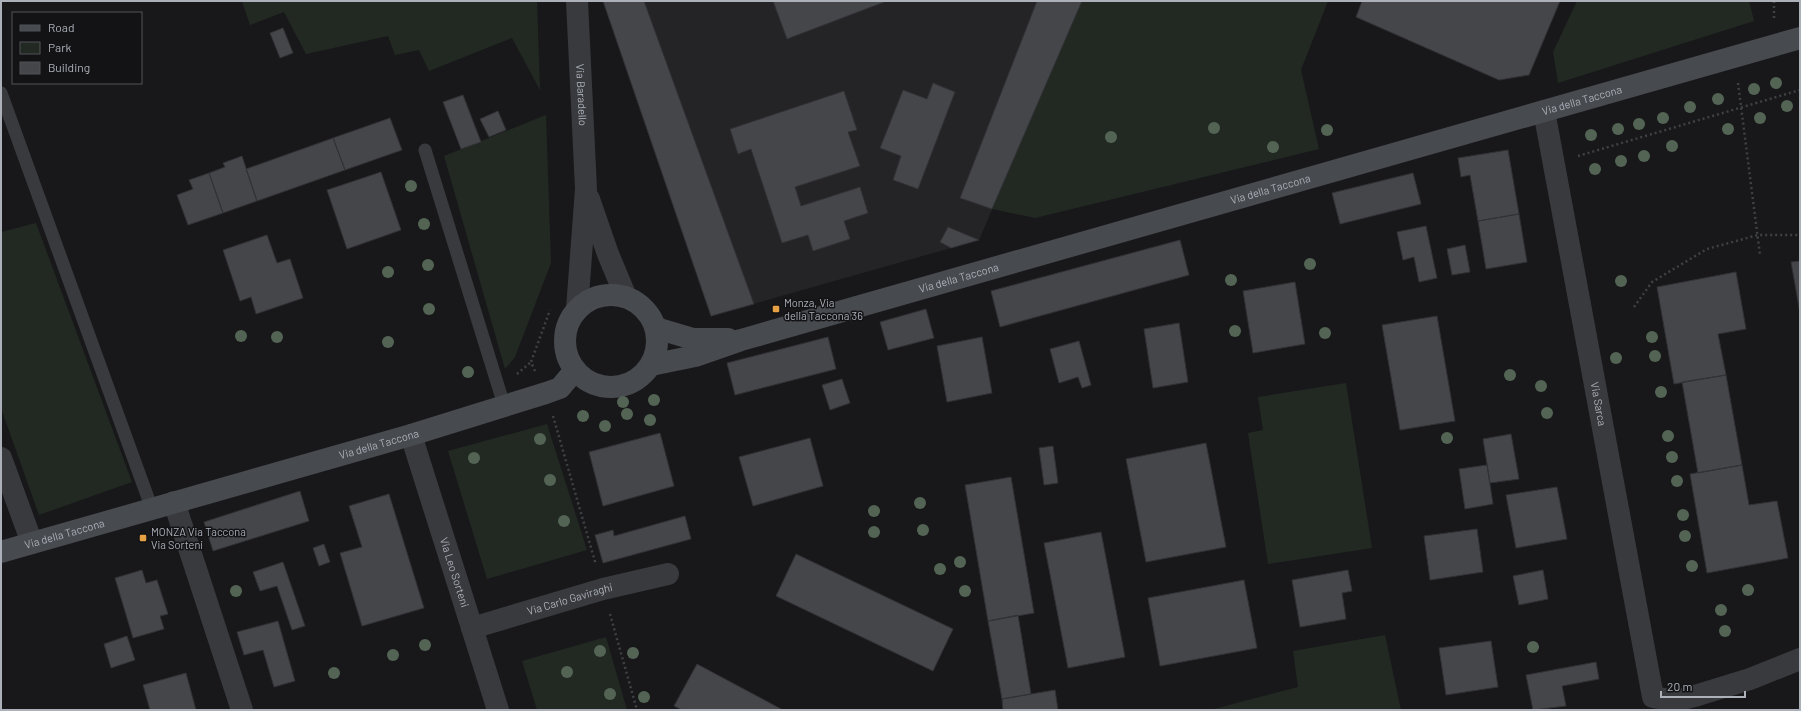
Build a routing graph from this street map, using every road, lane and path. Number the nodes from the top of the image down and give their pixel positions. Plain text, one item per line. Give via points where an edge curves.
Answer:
1 (577, 1) edge
2 (1800, 38) edge
3 (1734, 56) junction
4 (1800, 90) edge
5 (1, 93) edge
6 (1741, 107) junction
7 (1544, 111) junction
8 (425, 150) dead end
9 (1555, 163) junction
10 (586, 189) junction
11 (1758, 235) junction
12 (1800, 235) edge
13 (1760, 255) dead end
14 (626, 297) junction
15 (1634, 307) dead end
16 (551, 308) dead end
17 (577, 310) junction
18 (656, 328) junction
19 (741, 340) junction
20 (651, 365) junction
21 (575, 370) junction
22 (546, 393) junction
23 (504, 405) junction
24 (411, 435) junction
25 (1, 458) edge
26 (174, 502) junction
27 (152, 509) junction
28 (32, 543) junction
29 (1, 552) edge
30 (668, 574) dead end
31 (603, 589) junction
32 (472, 628) junction
33 (1800, 659) edge
34 (1654, 703) edge
35 (242, 710) edge
36 (498, 710) edge
37 (637, 710) edge

1 - 10 street, Via Baradello
2 - 3 main road, Via della Taccona
3 - 6 path
3 - 7 main road, Via della Taccona
4 - 6 path
5 - 27 lane
6 - 9 path
6 - 11 path
7 - 9 street, Via Sarca
7 - 19 main road, Via della Taccona
8 - 23 lane
9 - 34 street, Via Sarca
10 - 14 street, Via Baradello
10 - 17 street, Via Baradello
11 - 12 path
11 - 13 path
11 - 15 path via 1707,249 1652,282
14 - 17 main road via 600,296 587,301
14 - 18 main road via 644,309
16 - 22 path via 531,362
17 - 21 main road via 569,320 565,333 568,359
18 - 19 main road, Via della Taccona via 693,339
18 - 20 main road via 658,341
19 - 20 main road, Via della Taccona via 695,356
20 - 21 main road via 629,384 614,388 586,380
21 - 22 main road, Via della Taccona via 560,388
22 - 23 main road, Via della Taccona
22 - 31 path
23 - 24 main road, Via della Taccona
24 - 26 main road, Via della Taccona
24 - 32 street, Via Leo Sorteni
25 - 28 street
26 - 27 main road, Via della Taccona
26 - 35 street
27 - 28 main road, Via della Taccona
28 - 29 main road, Via della Taccona
30 - 31 street, Via Carlo Gaviraghi
31 - 32 street, Via Carlo Gaviraghi
31 - 37 path
32 - 36 street, Via Leo Sorteni
33 - 34 street, Via Sarca via 1750,679 1698,695

